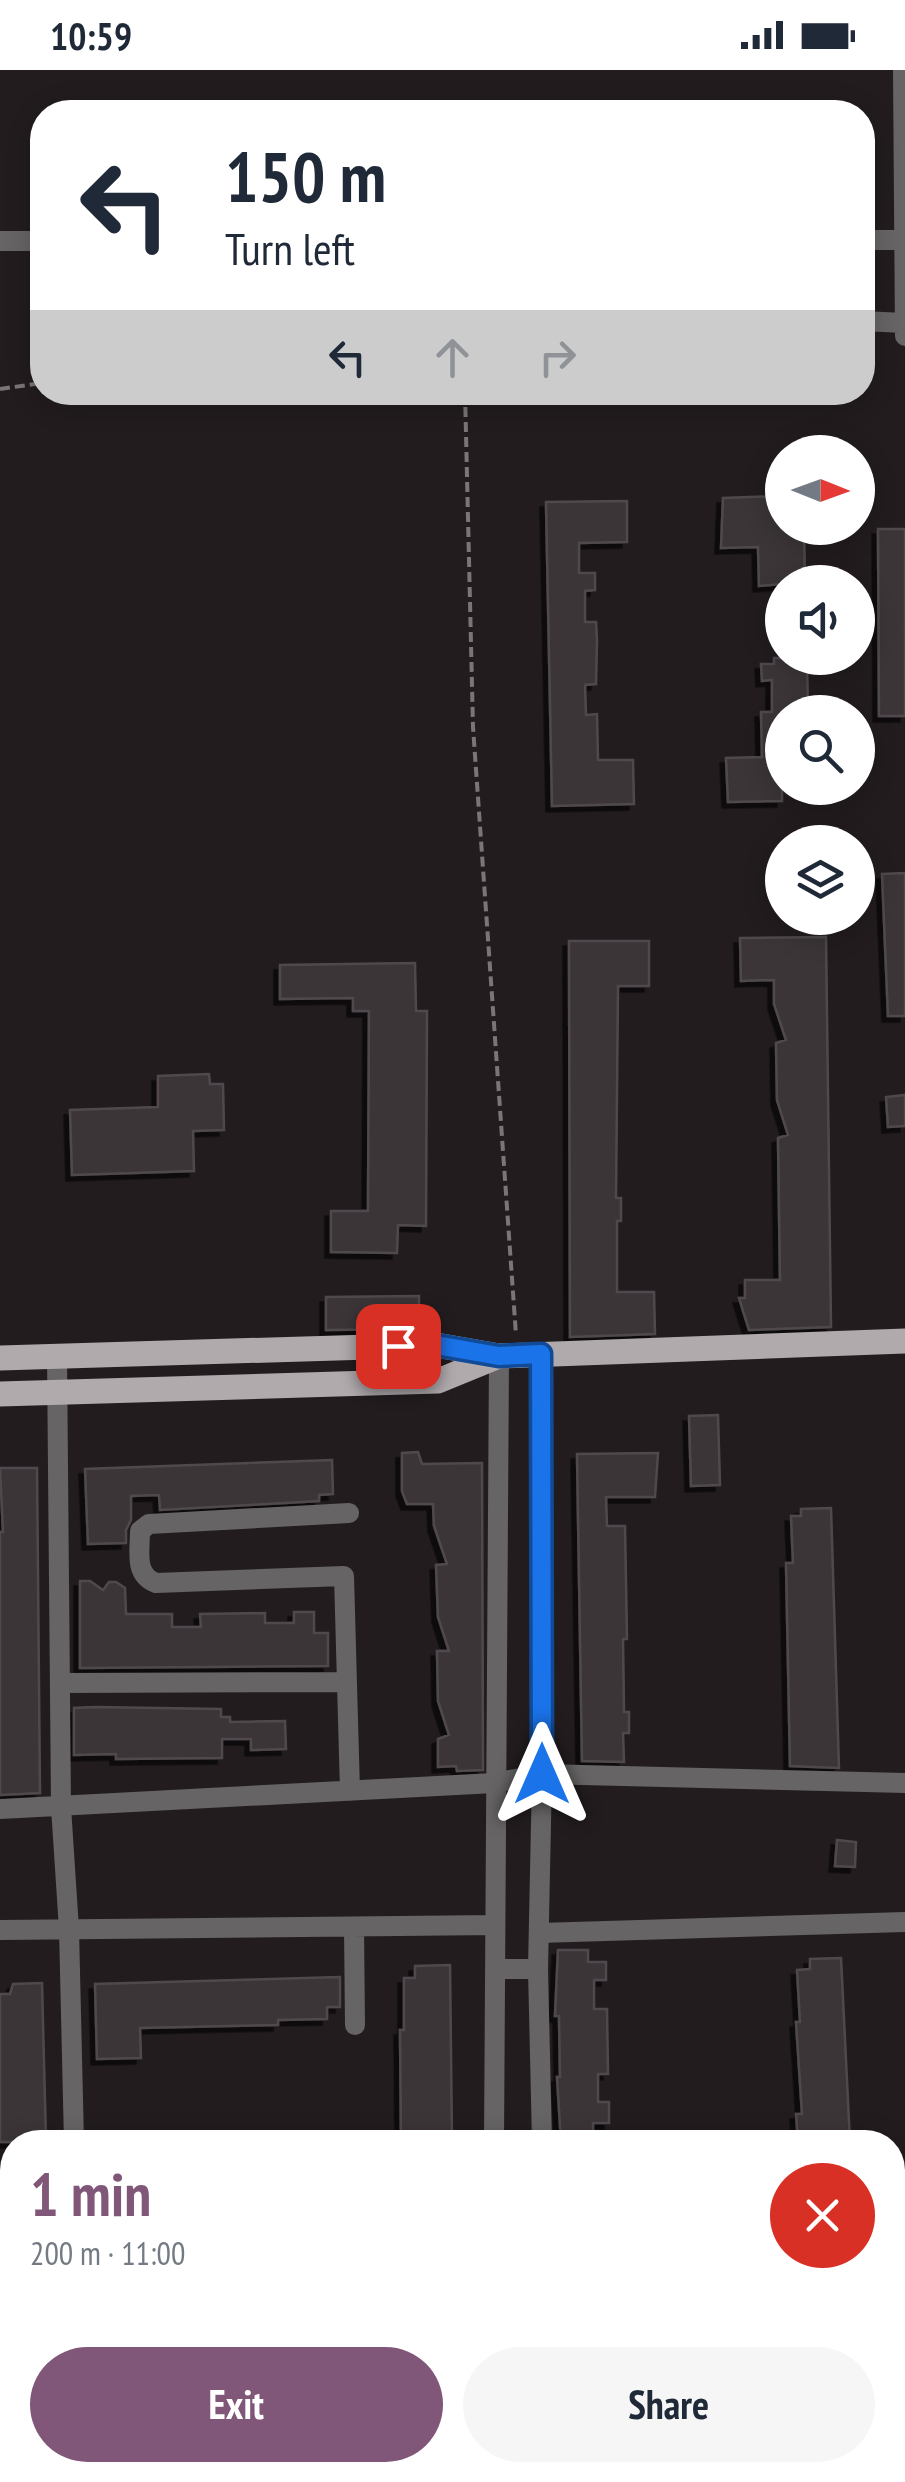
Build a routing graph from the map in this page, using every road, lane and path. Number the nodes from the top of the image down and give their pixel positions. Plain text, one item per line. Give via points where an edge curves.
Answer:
1 (904, 70) edge
2 (875, 240) edge
3 (905, 240) edge
4 (0, 241) edge
5 (30, 241) edge
6 (875, 323) edge
7 (904, 327) edge
8 (30, 385) edge
9 (0, 388) edge
10 (464, 405) edge
11 (905, 1340) edge
12 (56, 1355) junction
13 (519, 1355) junction
14 (0, 1358) edge
15 (58, 1392) junction
16 (0, 1394) edge
17 (350, 1512) dead end
18 (347, 1682) junction
19 (60, 1683) junction
20 (542, 1774) junction
21 (494, 1783) junction
22 (905, 1783) edge
23 (350, 1791) junction
24 (61, 1808) junction
25 (0, 1809) edge
26 (905, 1922) edge
27 (495, 1925) junction
28 (354, 1926) junction
29 (0, 1930) edge
30 (69, 1930) junction
31 (539, 1933) junction
32 (495, 1969) junction
33 (538, 1969) junction
34 (356, 2026) dead end
35 (74, 2130) edge
36 (494, 2130) edge
37 (542, 2130) edge

1 - 3 street
2 - 3 street
3 - 7 street
4 - 5 street
6 - 7 street
8 - 9 path
10 - 13 path via 473,727
11 - 13 main road
12 - 13 main road via 436,1345
12 - 14 main road
12 - 15 street
13 - 15 main road via 438,1381
13 - 20 street
13 - 21 street
15 - 16 main road
15 - 19 street
17 - 18 street via 149,1524 140,1532 140,1571 156,1583 344,1576
18 - 19 street
18 - 23 street
19 - 24 street
20 - 21 street
20 - 22 street
20 - 31 street
21 - 23 street
21 - 27 street
23 - 24 street
24 - 25 street
24 - 30 street
26 - 31 street
27 - 28 street
27 - 32 street
28 - 30 street
28 - 34 street
29 - 30 street
30 - 35 street
31 - 33 street
32 - 33 street
32 - 36 street
33 - 37 street

